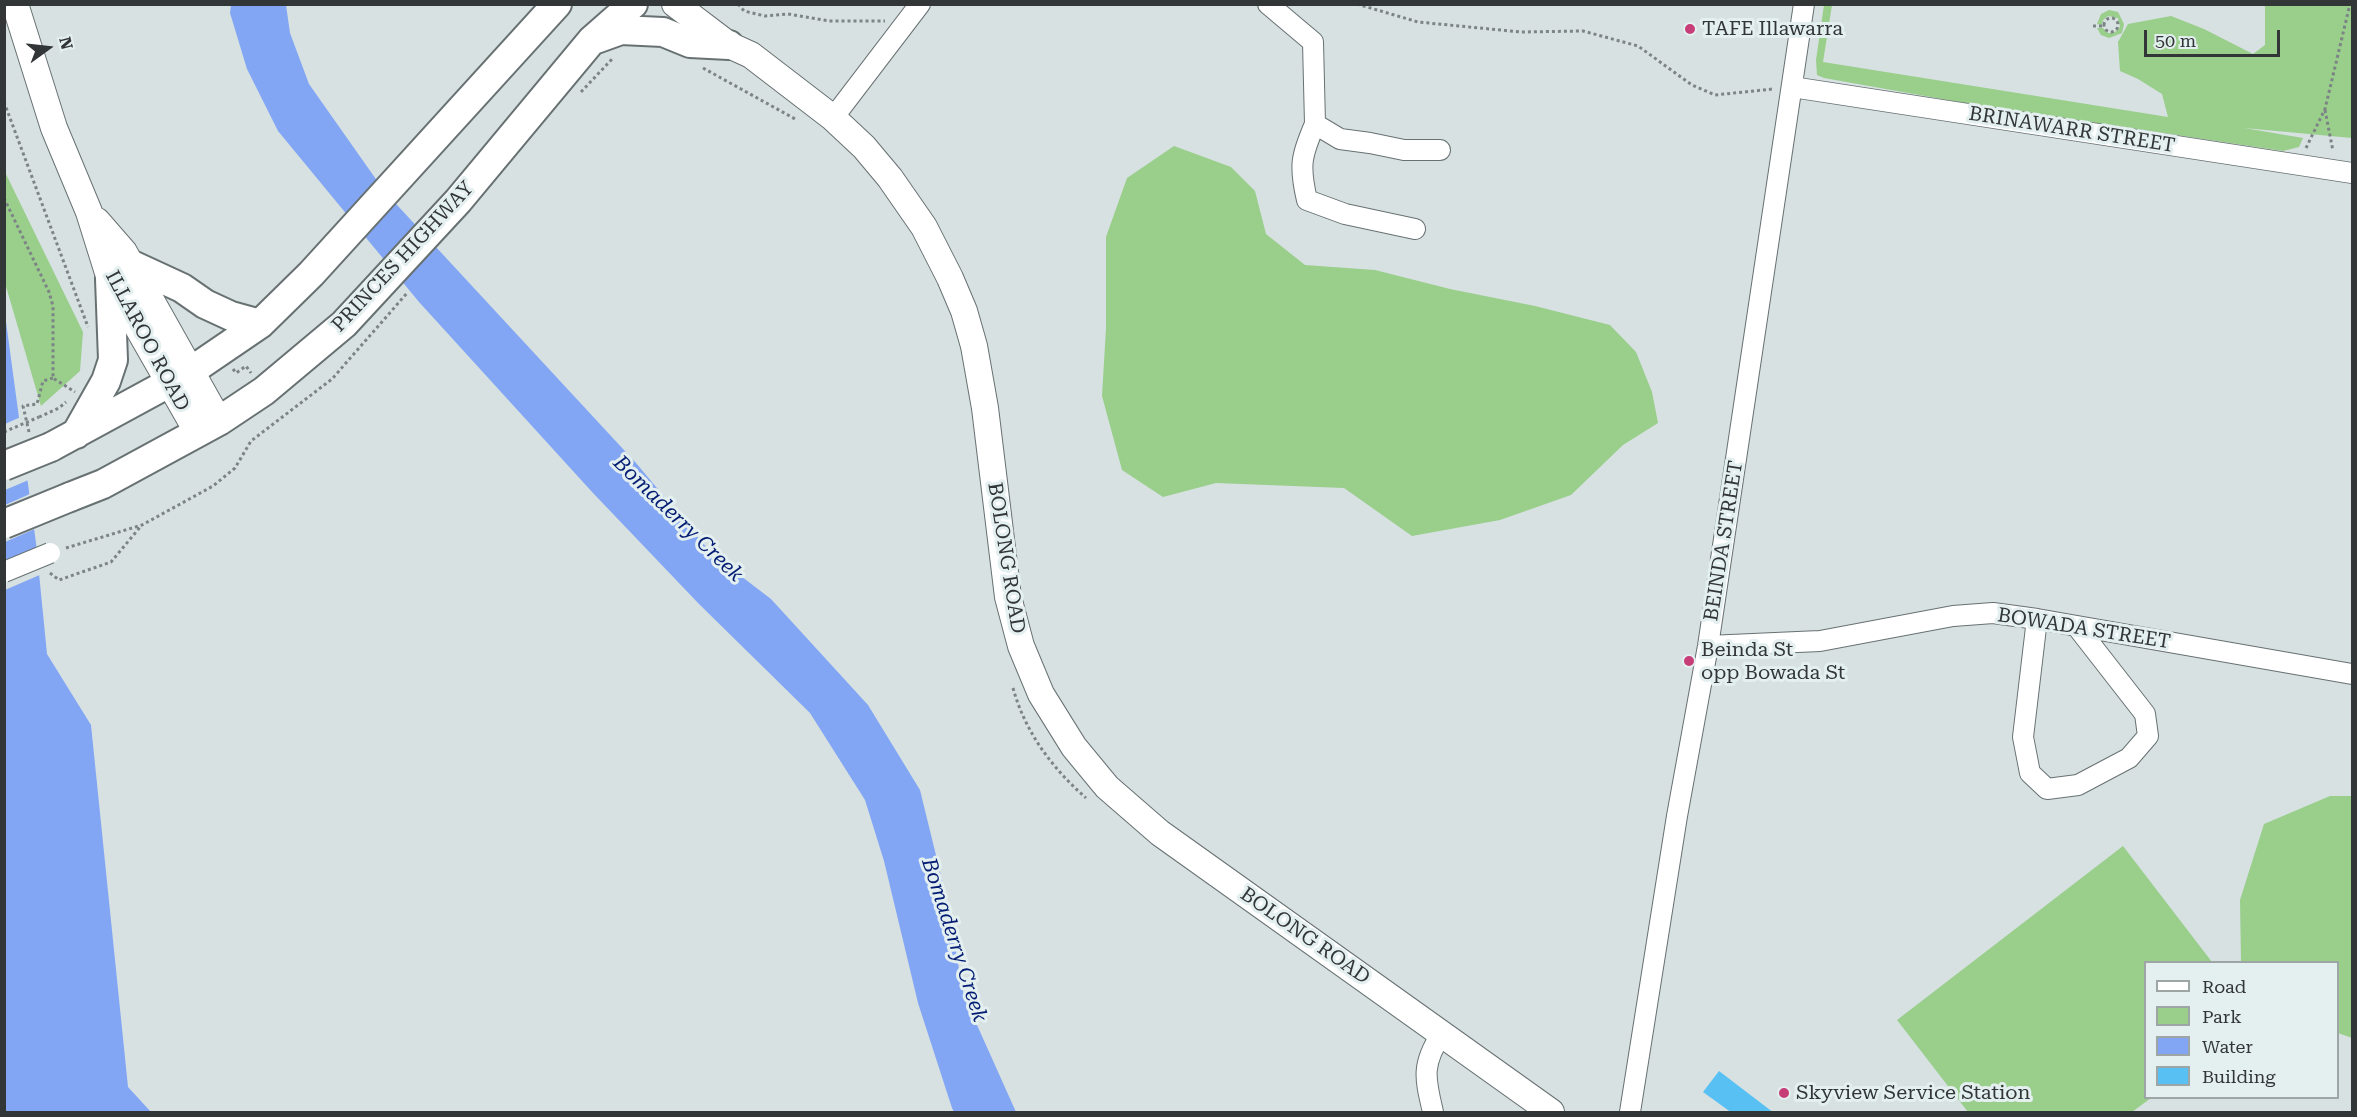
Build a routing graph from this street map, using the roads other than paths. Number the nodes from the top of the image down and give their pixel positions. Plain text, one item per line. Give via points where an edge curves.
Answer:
1 (15, 4) edge
2 (557, 4) edge
3 (633, 4) edge
4 (675, 4) edge
5 (705, 4) edge
6 (920, 4) edge
7 (1268, 4) edge
8 (1804, 4) edge
9 (592, 40) junction
10 (740, 50) junction
11 (1792, 87) junction
12 (833, 118) junction
13 (1315, 124) junction
14 (1440, 150) dead end
15 (2343, 171) edge
16 (1415, 229) dead end
17 (120, 271) junction
18 (260, 324) junction
19 (180, 377) junction
20 (208, 428) junction
21 (63, 440) junction
22 (4, 466) edge
23 (4, 524) edge
24 (50, 553) road end
25 (4, 572) edge
26 (2037, 619) junction
27 (2078, 628) junction
28 (1708, 646) junction
29 (2352, 674) edge
30 (1442, 1033) junction
31 (1433, 1113) edge
32 (1551, 1113) edge
33 (1630, 1113) edge

1 - 17 main road, ILLAROO ROAD via 54,128 89,212
2 - 18 highway via 311,274
3 - 9 highway, PRINCES HIGHWAY
4 - 10 main road, BOLONG ROAD
5 - 10 main road, BOLONG ROAD via 733,30
6 - 12 street
7 - 13 street via 1313,42
8 - 11 street, BEINDA STREET
9 - 10 highway via 621,30 663,33 690,43
9 - 20 highway, PRINCES HIGHWAY via 458,201 389,295 344,324 264,391
10 - 12 main road, BOLONG ROAD
11 - 15 street, BRINAWARR STREET
11 - 28 street, BEINDA STREET
12 - 30 main road, BOLONG ROAD via 864,147 924,227 964,311 985,408 1008,597 1021,646 1056,721 1107,787 1160,833
13 - 14 street via 1340,140 1404,150
13 - 16 street via 1305,146 1300,174 1307,200 1345,214
17 - 18 highway via 182,288 205,304
17 - 19 main road, ILLAROO ROAD
17 - 21 highway via 113,360 106,381
18 - 19 highway
19 - 20 main road, ILLAROO ROAD
19 - 21 highway
20 - 23 highway, PRINCES HIGHWAY, bridge via 103,484
21 - 22 highway, bridge
24 - 25 street, bridge
26 - 27 street, BOWADA STREET
26 - 27 street via 2023,737 2030,773 2047,789 2078,785 2129,758 2148,736 2145,714
26 - 28 street, BOWADA STREET via 1993,613 1953,616 1820,641
27 - 29 street, BOWADA STREET
28 - 33 street, BEINDA STREET
30 - 31 street via 1425,1070
30 - 32 main road, BOLONG ROAD

